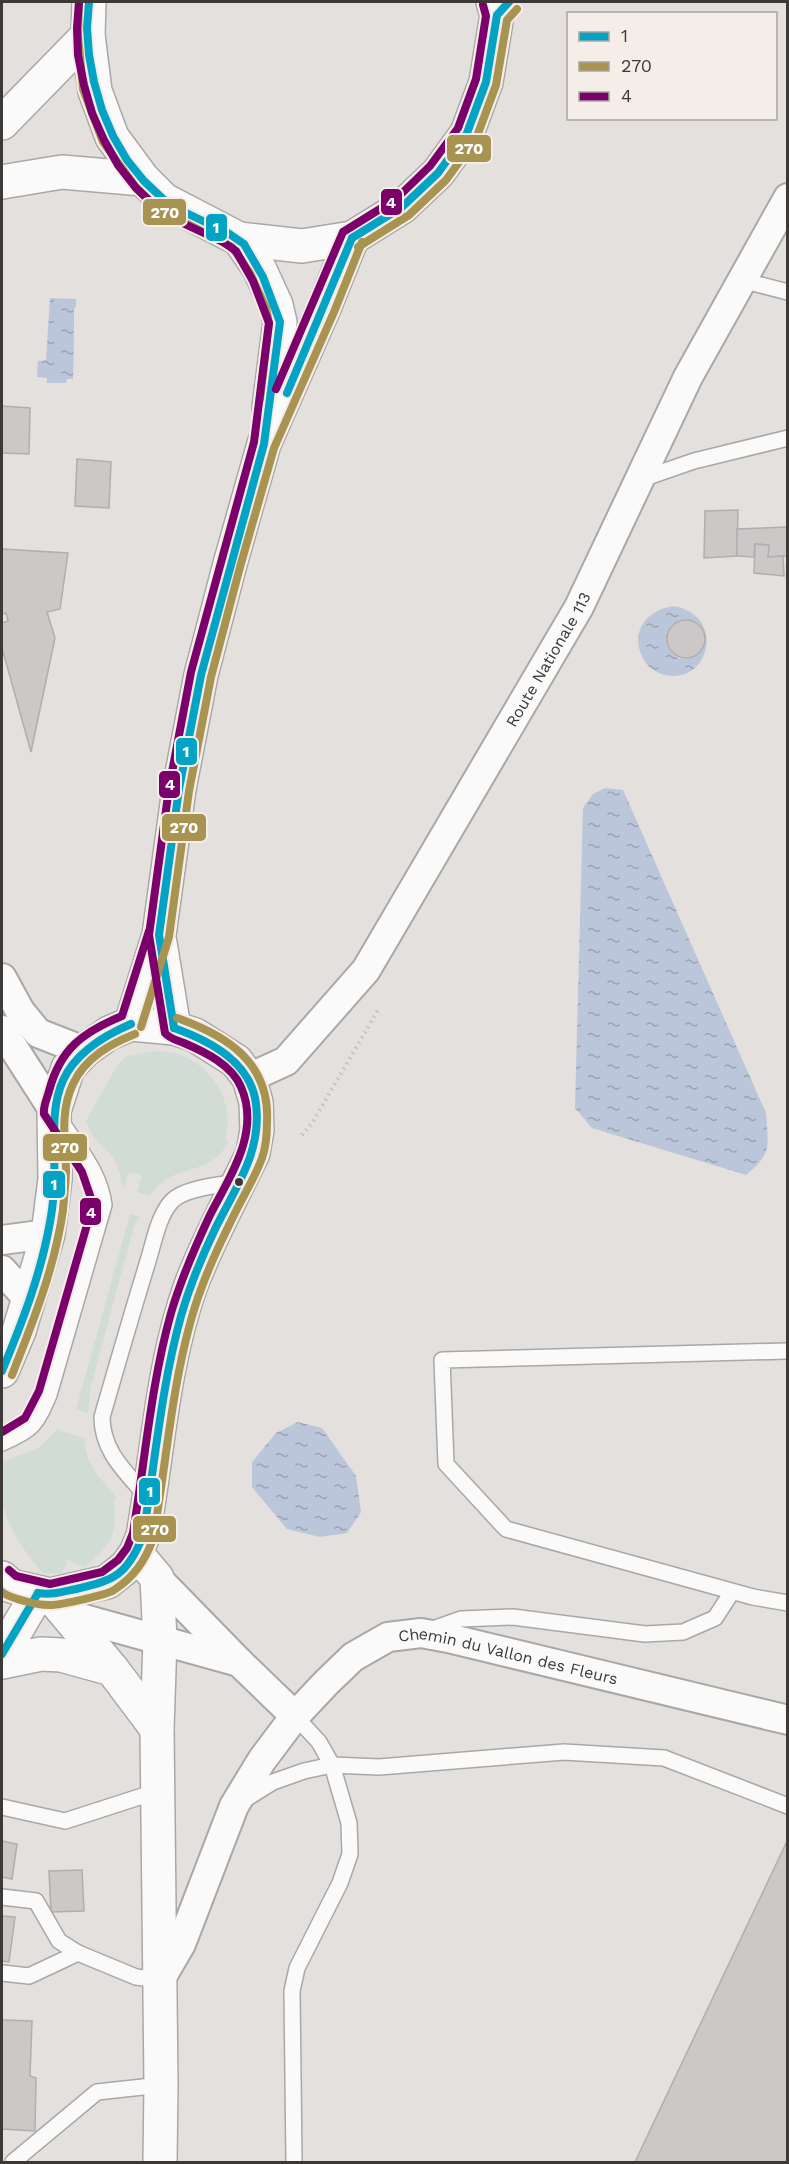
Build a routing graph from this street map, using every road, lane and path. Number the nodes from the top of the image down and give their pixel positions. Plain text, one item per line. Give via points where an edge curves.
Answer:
1 (89, 2) edge
2 (500, 6) edge
3 (88, 35) junction
4 (2, 123) edge
5 (143, 179) junction
6 (2, 182) edge
7 (788, 198) edge
8 (352, 238) junction
9 (239, 239) junction
10 (741, 280) junction
11 (788, 292) edge
12 (788, 438) edge
13 (264, 444) junction
14 (639, 480) junction
15 (159, 935) junction
16 (2, 978) edge
17 (382, 1003) dead end
18 (131, 1024) junction
19 (174, 1028) junction
20 (2, 1029) edge
21 (84, 1051) junction
22 (249, 1078) junction
23 (54, 1111) junction
24 (302, 1135) dead end
25 (239, 1182) junction
26 (48, 1233) junction
27 (2, 1240) edge
28 (2, 1270) edge
29 (29, 1300) junction
30 (786, 1351) dead end
31 (2, 1371) edge
32 (2, 1443) edge
33 (150, 1500) junction
34 (136, 1553) junction
35 (2, 1578) edge
36 (157, 1578) junction
37 (732, 1592) junction
38 (51, 1601) junction
39 (788, 1603) edge
40 (421, 1634) junction
41 (160, 1640) junction
42 (2, 1654) edge
43 (2, 1662) edge
44 (239, 1662) junction
45 (112, 1669) junction
46 (296, 1716) junction
47 (788, 1720) edge
48 (157, 1729) junction
49 (332, 1765) junction
50 (158, 1791) junction
51 (234, 1806) junction
52 (788, 1806) edge
53 (2, 1807) edge
54 (2, 1897) edge
55 (78, 1953) junction
56 (2, 1973) edge
57 (160, 1980) junction
58 (161, 2085) junction
59 (13, 2163) edge
60 (160, 2163) edge
61 (294, 2163) edge

1 - 3 main road
2 - 8 main road via 486,82 467,133 438,173 402,207
3 - 4 main road
3 - 5 main road via 93,87 112,137
5 - 6 main road via 62,172
5 - 9 main road via 164,200
7 - 10 street, Route Nationale 113
8 - 9 main road via 302,246
8 - 13 main road
9 - 13 main road via 259,268 280,322
10 - 11 lane
10 - 14 street, Route Nationale 113 via 688,377
12 - 14 lane via 694,461
13 - 15 main road via 201,675 179,789
14 - 22 street, Route Nationale 113 via 579,607 366,970 286,1061
15 - 18 main road
15 - 19 main road
16 - 21 street via 38,1033
17 - 24 path
18 - 19 main road
18 - 21 main road via 109,1033
19 - 22 main road via 195,1035 236,1061
20 - 23 street
21 - 23 main road via 68,1068
22 - 25 main road via 256,1102 257,1130 253,1153
23 - 26 main road via 55,1179
23 - 32 lane via 98,1177 104,1205 49,1395 36,1424
25 - 33 main road via 191,1285 180,1324 160,1413
25 - 33 lane via 182,1194 172,1200 163,1215 102,1417 102,1433 113,1457
26 - 27 street
26 - 29 main road
28 - 29 street
29 - 31 main road
30 - 37 lane via 442,1360 446,1464 506,1529
33 - 34 main road
34 - 36 main road
34 - 38 main road via 107,1582
35 - 38 main road via 11,1586
36 - 41 main road
36 - 44 street
37 - 39 lane
37 - 40 lane via 714,1618 683,1632 645,1634 513,1617 461,1619
38 - 41 street
38 - 42 main road
38 - 45 main road
40 - 46 street, Chemin du Vallon des Fleurs via 388,1637 353,1658
40 - 47 street, Chemin du Vallon des Fleurs
41 - 44 street
41 - 48 main road
43 - 45 main road via 41,1654 61,1655
44 - 46 street
45 - 48 main road
46 - 49 lane
46 - 51 street, Chemin du Vallon des Fleurs via 262,1760
48 - 50 main road
49 - 51 lane via 273,1782
49 - 52 lane via 379,1767 564,1752 664,1758
49 - 61 lane via 349,1823 350,1854 297,1968 292,1990
50 - 53 lane via 65,1821
50 - 57 main road
51 - 57 street, Chemin du Vallon des Fleurs via 181,1944
54 - 55 lane via 36,1901 58,1941
55 - 56 lane via 28,1976
55 - 57 lane via 136,1977
57 - 58 main road
58 - 59 lane via 97,2092
58 - 60 main road

